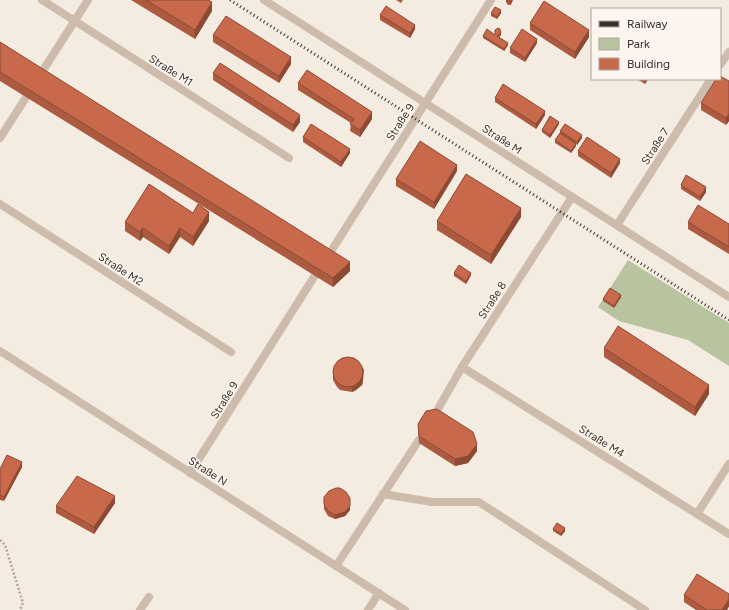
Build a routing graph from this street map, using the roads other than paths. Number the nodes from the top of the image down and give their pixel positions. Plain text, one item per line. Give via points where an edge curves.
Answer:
1 (42, 0) edge
2 (88, 0) edge
3 (264, 0) edge
4 (491, 0) edge
5 (74, 21) junction
6 (729, 52) edge
7 (721, 64) edge
8 (40, 75) edge
9 (710, 80) edge
10 (25, 99) edge
11 (426, 103) junction
12 (0, 138) edge
13 (289, 158) dead end
14 (572, 197) junction
15 (0, 204) edge
16 (617, 225) junction
17 (328, 256) edge
18 (314, 277) edge
19 (729, 297) edge
20 (0, 351) edge
21 (231, 352) dead end
22 (462, 367) junction
23 (434, 416) edge
24 (418, 440) edge
25 (729, 464) edge
26 (190, 473) junction
27 (383, 494) junction
28 (698, 514) junction
29 (729, 534) edge
30 (336, 566) junction
31 (379, 593) junction
32 (148, 597) dead end
33 (140, 610) edge
34 (368, 610) edge
35 (405, 610) edge
36 (645, 610) edge

1 - 5 lane, Straße M1
2 - 5 lane
3 - 11 lane, Straße M
4 - 11 lane, Straße 9
5 - 8 lane
5 - 13 lane, Straße M1
6 - 7 lane
9 - 16 lane, Straße 7
10 - 12 lane
11 - 14 lane, Straße M
11 - 17 lane, Straße 9
14 - 16 lane, Straße M
14 - 22 lane, Straße 8
15 - 21 lane, Straße M2
16 - 19 lane, Straße M
18 - 26 lane, Straße 9
20 - 26 lane, Straße N
22 - 23 lane, Straße 8
22 - 28 lane, Straße M4
24 - 27 lane
25 - 28 lane
26 - 30 lane, Straße N
27 - 30 lane
27 - 36 lane via 432,502 479,502
28 - 29 lane, Straße M4
30 - 31 lane, Straße N
31 - 34 lane
31 - 35 lane, Straße N
32 - 33 lane

